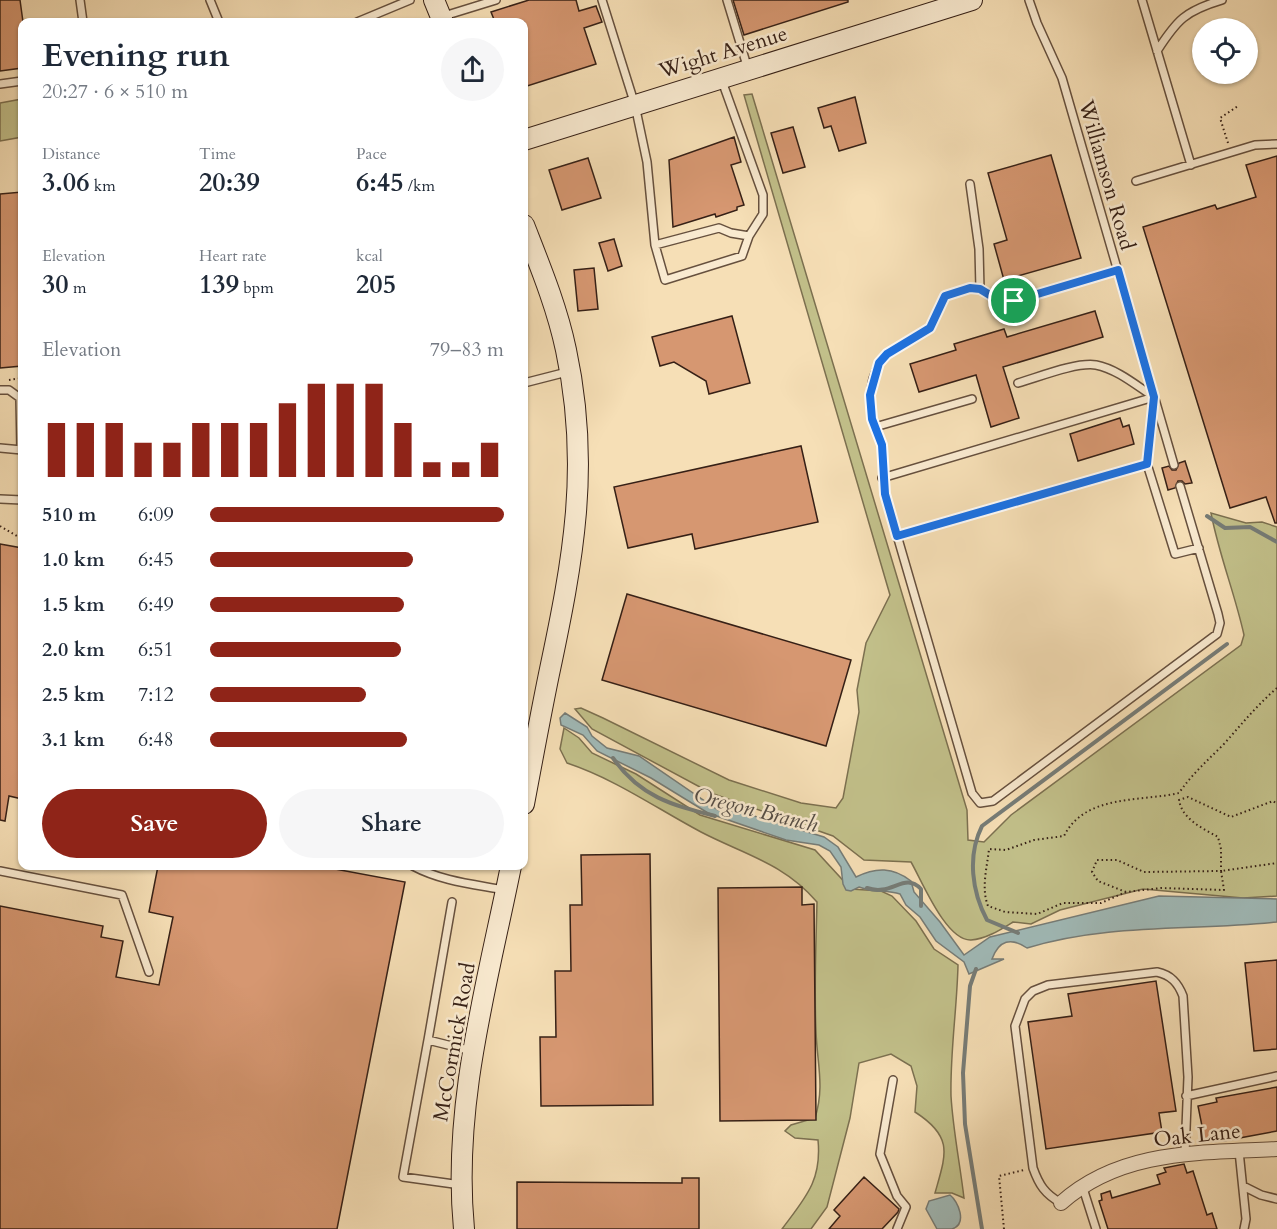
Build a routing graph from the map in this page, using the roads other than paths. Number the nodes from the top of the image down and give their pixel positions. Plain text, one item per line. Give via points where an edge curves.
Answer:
1 (80, 0) edge
2 (210, 0) edge
3 (410, 0) edge
4 (496, 0) edge
5 (602, 0) edge
6 (728, 0) edge
7 (972, 0) edge
8 (1029, 0) edge
9 (1142, 0) edge
10 (1221, 0) edge
11 (440, 13) edge
12 (82, 18) edge
13 (217, 18) edge
14 (367, 18) edge
15 (1157, 51) junction
16 (748, 70) junction
17 (721, 78) junction
18 (18, 82) edge
19 (0, 84) edge
20 (635, 105) junction
21 (528, 139) edge
22 (1277, 144) edge
23 (1191, 165) junction
24 (1136, 181) dead end
25 (970, 184) dead end
26 (749, 236) junction
27 (528, 240) edge
28 (655, 245) junction
29 (1118, 270) junction
30 (980, 289) junction
31 (570, 371) junction
32 (528, 382) edge
33 (1018, 383) dead end
34 (0, 390) edge
35 (18, 397) edge
36 (1154, 397) junction
37 (972, 399) dead end
38 (875, 427) junction
39 (0, 448) edge
40 (18, 450) edge
41 (1147, 464) junction
42 (1174, 465) dead end
43 (882, 478) junction
44 (1180, 486) dead end
45 (0, 499) edge
46 (18, 500) edge
47 (897, 536) junction
48 (1199, 548) junction
49 (528, 784) edge
50 (420, 870) edge
51 (510, 870) edge
52 (0, 871) edge
53 (506, 891) junction
54 (452, 902) dead end
55 (149, 972) dead end
56 (428, 1040) junction
57 (474, 1051) junction
58 (1277, 1076) edge
59 (893, 1080) dead end
60 (1186, 1096) junction
61 (1277, 1149) edge
62 (1239, 1151) junction
63 (1185, 1154) junction
64 (460, 1185) junction
65 (1082, 1185) junction
66 (1243, 1186) junction
67 (1277, 1199) edge
68 (1061, 1203) joint
69 (464, 1229) edge
70 (897, 1229) edge
71 (1096, 1229) edge
72 (1244, 1229) edge

1 - 12 lane
2 - 13 lane
3 - 14 lane
4 - 11 lane
5 - 20 lane
6 - 16 lane
7 - 16 main road, Wight Avenue
8 - 29 lane, Williamson Road via 1062,78
9 - 15 lane
10 - 15 lane via 1188,13
15 - 23 lane
16 - 17 main road, Wight Avenue
17 - 20 main road, Wight Avenue
17 - 26 lane via 764,195 762,214
18 - 19 lane
20 - 21 main road, Wight Avenue
20 - 28 lane via 647,162
22 - 23 lane via 1255,145
23 - 24 lane
25 - 30 lane
26 - 28 lane via 719,228
26 - 28 lane via 742,256 665,280
27 - 31 main road via 558,318
29 - 30 lane via 1014,301 998,300
29 - 36 lane, Williamson Road
30 - 38 lane via 945,296 930,328 879,363 870,395
31 - 32 lane
31 - 49 main road via 580,461 576,528
33 - 36 lane via 1097,365
34 - 35 lane via 9,390
36 - 41 lane
36 - 42 lane, Williamson Road
36 - 43 lane
37 - 38 lane
38 - 43 lane via 883,452
39 - 40 lane
41 - 47 lane
41 - 48 lane via 1175,554
43 - 47 lane
44 - 48 lane
45 - 46 lane
47 - 48 lane via 972,793 980,803 993,801 1217,634 1220,623
50 - 53 lane
51 - 53 main road, McCormick Road
52 - 55 lane via 122,895
53 - 57 main road, McCormick Road
54 - 56 lane
56 - 57 lane
56 - 64 lane via 403,1177
57 - 64 main road, McCormick Road via 462,1127
58 - 60 lane
59 - 70 lane via 880,1154 897,1196 906,1207
60 - 63 lane
60 - 68 lane via 1183,996 1178,984 1166,974 1048,985 1033,990 1024,999 1015,1026 1033,1168 1043,1189
61 - 62 street, Oak Lane
62 - 63 street, Oak Lane
62 - 66 lane
63 - 65 street, Oak Lane via 1128,1166
64 - 69 main road, McCormick Road
65 - 68 street, Oak Lane
65 - 71 lane
66 - 67 lane
66 - 72 lane

